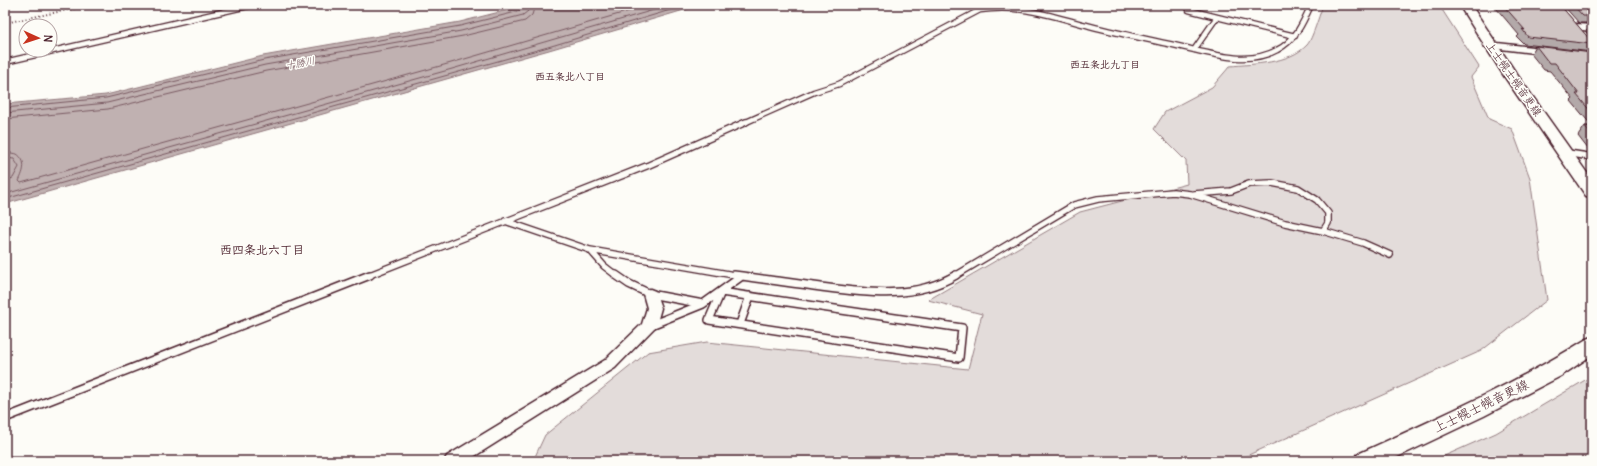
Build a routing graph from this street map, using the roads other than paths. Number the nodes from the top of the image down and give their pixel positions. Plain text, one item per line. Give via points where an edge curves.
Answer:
1 (252, 5) edge
2 (1311, 5) edge
3 (1465, 5) edge
4 (1189, 10) dead end
5 (1217, 17) junction
6 (1592, 28) edge
7 (1295, 36) junction
8 (1584, 37) edge
9 (1488, 45) junction
10 (1194, 50) junction
11 (1561, 53) edge
12 (5, 62) edge
13 (1566, 153) junction
14 (1592, 157) edge
15 (1592, 192) edge
16 (1190, 194) junction
17 (505, 221) junction
18 (1323, 231) junction
19 (590, 250) junction
20 (1390, 255) dead end
21 (742, 276) junction
22 (720, 292) junction
23 (650, 294) junction
24 (750, 296) junction
25 (703, 304) junction
26 (740, 324) junction
27 (649, 326) junction
28 (1592, 345) edge
29 (5, 418) edge
30 (453, 461) edge
31 (1366, 461) edge

1 - 12 lane
2 - 7 lane via 1301,29
3 - 9 main road, 上士幌士幌音更線
4 - 5 lane
5 - 7 lane
5 - 10 lane
6 - 8 street via 1573,25
7 - 10 lane via 1268,55 1231,58
9 - 11 street
9 - 13 main road, 上士幌士幌音更線
10 - 17 lane via 1100,29 1036,10 1006,6 980,10 839,84 814,92 649,165
13 - 14 street
13 - 15 main road, 上士幌士幌音更線
16 - 18 lane via 1285,223
16 - 18 lane via 1231,190 1249,184 1272,183 1298,188 1317,200 1328,213 1328,223
16 - 21 lane via 1173,192 1098,199 1074,205 949,278 918,290 870,293
17 - 19 lane
17 - 29 lane
18 - 20 lane via 1363,243
19 - 21 lane
19 - 23 lane via 604,266 629,284
21 - 22 lane
22 - 24 lane
22 - 25 lane
22 - 26 lane via 709,320
23 - 25 lane
23 - 27 street via 654,308
24 - 26 lane
24 - 26 lane via 962,328 959,358
25 - 27 lane
27 - 30 street via 610,364
28 - 31 main road, 上士幌士幌音更線 via 1553,370 1476,410

